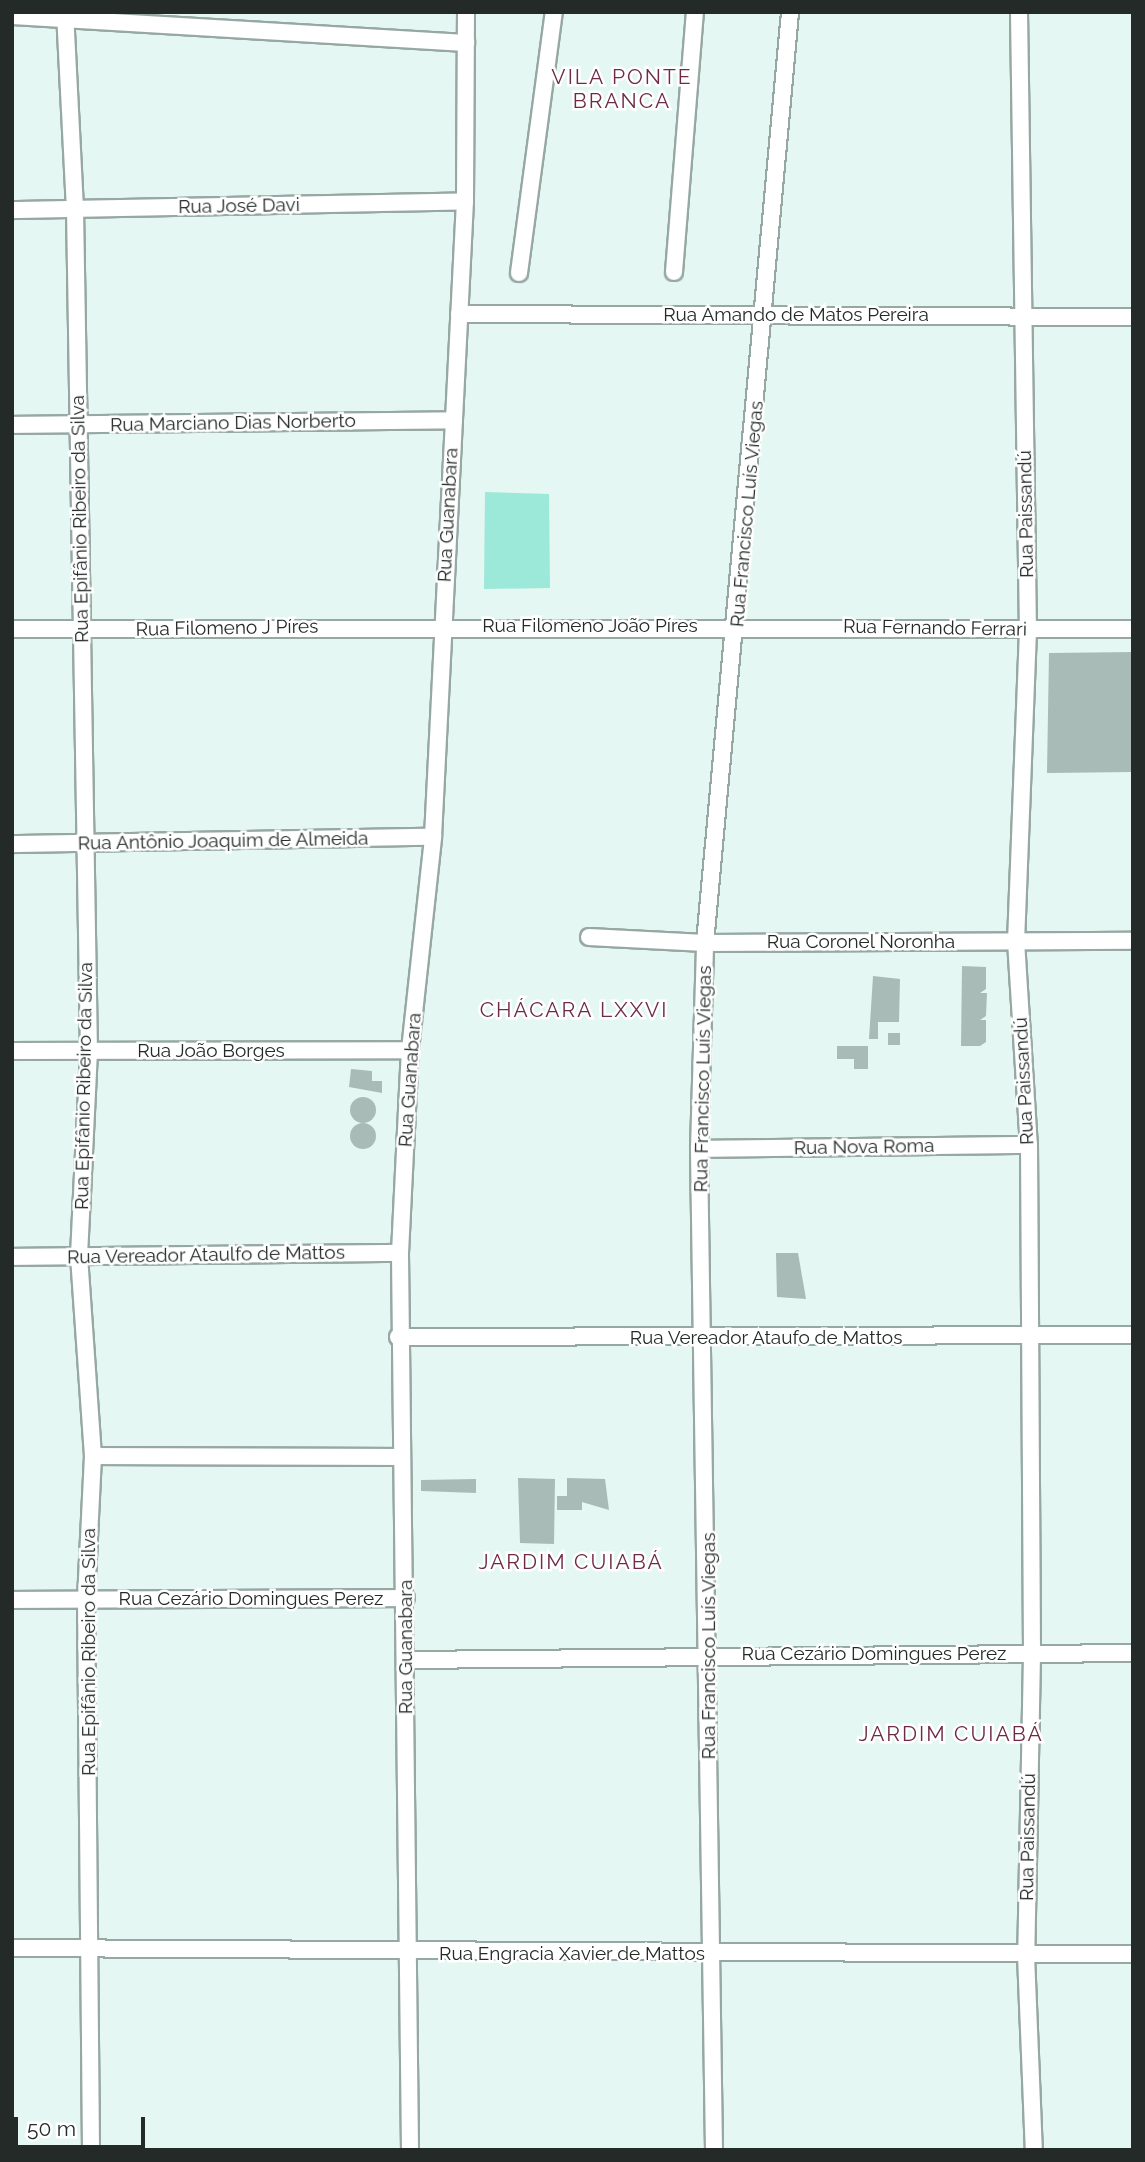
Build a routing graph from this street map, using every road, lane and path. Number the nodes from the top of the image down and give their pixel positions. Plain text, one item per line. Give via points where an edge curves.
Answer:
1 (466, 12) edge
2 (554, 12) edge
3 (695, 12) edge
4 (790, 12) edge
5 (1019, 12) edge
6 (12, 16) edge
7 (67, 17) edge
8 (466, 43) junction
9 (465, 201) junction
10 (75, 209) junction
11 (12, 210) edge
12 (674, 272) dead end
13 (519, 273) dead end
14 (459, 314) junction
15 (764, 315) junction
16 (1023, 316) junction
17 (1133, 317) edge
18 (454, 420) junction
19 (12, 425) edge
20 (79, 425) junction
21 (442, 626) junction
22 (738, 626) junction
23 (12, 629) edge
24 (1028, 629) junction
25 (1133, 629) edge
26 (82, 630) junction
27 (433, 837) junction
28 (12, 844) edge
29 (86, 844) junction
30 (589, 937) dead end
31 (1016, 941) junction
32 (1133, 941) edge
33 (705, 943) junction
34 (410, 1050) junction
35 (12, 1051) edge
36 (89, 1051) junction
37 (1029, 1145) junction
38 (699, 1149) junction
39 (400, 1253) junction
40 (79, 1256) junction
41 (12, 1257) edge
42 (1133, 1335) edge
43 (398, 1337) junction
44 (1029, 1337) junction
45 (706, 1340) junction
46 (93, 1456) junction
47 (400, 1457) junction
48 (406, 1598) junction
49 (86, 1599) junction
50 (12, 1600) edge
51 (710, 1653) junction
52 (1133, 1653) edge
53 (1032, 1655) junction
54 (406, 1660) junction
55 (90, 1947) junction
56 (12, 1948) edge
57 (408, 1954) junction
58 (708, 1954) junction
59 (1133, 1954) edge
60 (1026, 1955) junction
61 (91, 2150) edge
62 (410, 2150) edge
63 (714, 2150) edge
64 (1034, 2150) edge

1 - 8 street, Rua Guanabara
2 - 13 street
3 - 12 street
4 - 15 street, Rua Francisco Luís Viegas
5 - 16 street, Rua Paissandú
6 - 7 street
7 - 8 street
7 - 10 street, Rua Epifânio Ribeiro da Silva
8 - 9 street, Rua Guanabara
9 - 10 street, Rua José Davi
9 - 14 street, Rua Guanabara
10 - 11 street, Rua José Davi
10 - 20 street, Rua Epifânio Ribeiro da Silva
14 - 15 street, Rua Amando de Matos Pereira
14 - 18 street, Rua Guanabara
15 - 16 street, Rua Amando de Matos Pereira
15 - 22 street, Rua Francisco Luís Viegas
16 - 17 street, Rua Amando de Matos Pereira
16 - 24 street, Rua Paissandú
18 - 20 street, Rua Marciano Dias Norberto
18 - 21 street, Rua Guanabara
19 - 20 street, Rua Marciano Dias Norberto
20 - 26 street, Rua Epifânio Ribeiro da Silva
21 - 22 street, Rua Filomeno João Píres
21 - 26 street, Rua Filomeno J Píres
21 - 27 street, Rua Guanabara
22 - 24 street, Rua Fernando Ferrari
22 - 33 street, Rua Francisco Luís Viegas
23 - 26 street, Rua Filomeno J Píres
24 - 25 street, Rua Fernando Ferrari
24 - 31 street, Rua Paissandú
26 - 29 street, Rua Epifânio Ribeiro da Silva
27 - 29 street, Rua Antônio Joaquim de Almeida
27 - 34 street, Rua Guanabara
28 - 29 street, Rua Antônio Joaquim de Almeida
29 - 36 street, Rua Epifânio Ribeiro da Silva
30 - 33 street, Rua Coronel Noronha
31 - 32 street, Rua Coronel Noronha
31 - 33 street, Rua Coronel Noronha
31 - 37 street, Rua Paissandú
33 - 38 street, Rua Francisco Luís Viegas
34 - 36 street, Rua João Borges
34 - 39 street, Rua Guanabara
35 - 36 street, Rua João Borges
36 - 40 street, Rua Epifânio Ribeiro da Silva
37 - 38 street, Rua Nova Roma
37 - 44 street, Rua Paissandú
38 - 45 street, Rua Francisco Luís Viegas
39 - 40 street, Rua Vereador Ataulfo de Mattos
39 - 43 street, Rua Guanabara
40 - 41 street, Rua Vereador Ataulfo de Mattos
40 - 46 street, Rua Epifânio Ribeiro da Silva
42 - 44 street, Rua Vereador Ataufo de Mattos
43 - 45 street, Rua Vereador Ataufo de Mattos
43 - 47 street, Rua Guanabara
44 - 45 street, Rua Vereador Ataufo de Mattos
44 - 53 street, Rua Paissandú
45 - 51 street, Rua Francisco Luís Viegas
46 - 47 street
46 - 49 street, Rua Epifânio Ribeiro da Silva
47 - 48 street, Rua Guanabara
48 - 49 street, Rua Cezário Domingues Perez
48 - 54 street, Rua Guanabara
49 - 50 street, Rua Cezário Domingues Perez
49 - 55 street, Rua Epifânio Ribeiro da Silva
51 - 53 street, Rua Cezário Domingues Perez
51 - 54 street, Rua Cezário Domingues Perez
51 - 58 street, Rua Francisco Luís Viegas
52 - 53 street, Rua Cezário Domingues Perez
53 - 60 street, Rua Paissandú
54 - 57 street, Rua Guanabara
55 - 56 street, Rua Engracia Xavier de Mattos
55 - 57 street, Rua Engracia Xavier de Mattos
55 - 61 street, Rua Epifânio Ribeiro da Silva
57 - 58 street, Rua Engracia Xavier de Mattos
57 - 62 street, Rua Guanabara
58 - 60 street, Rua Engracia Xavier de Mattos
58 - 63 street, Rua Francisco Luís Viegas
59 - 60 street, Rua Engracia Xavier de Mattos
60 - 64 street, Rua Paissandú

